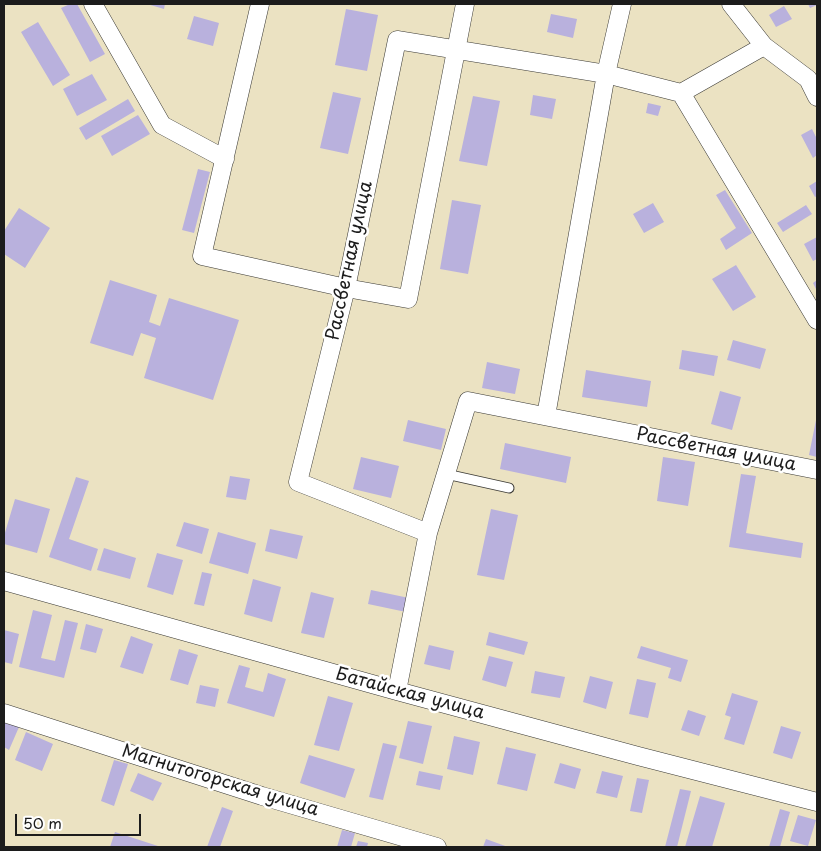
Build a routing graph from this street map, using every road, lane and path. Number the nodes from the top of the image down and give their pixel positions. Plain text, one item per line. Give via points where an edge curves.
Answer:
1 (93, 4) edge
2 (260, 4) edge
3 (465, 4) edge
4 (622, 4) edge
5 (731, 4) edge
6 (764, 46) junction
7 (456, 50) junction
8 (606, 74) junction
9 (813, 77) edge
10 (681, 93) junction
11 (817, 97) edge
12 (225, 159) junction
13 (346, 288) junction
14 (817, 320) edge
15 (546, 416) junction
16 (817, 470) edge
17 (446, 474) junction
18 (509, 488) dead end
19 (428, 533) junction
20 (4, 581) edge
21 (396, 691) junction
22 (4, 713) edge
23 (817, 802) edge
24 (437, 847) edge

1 - 12 street via 162,125
2 - 12 street
3 - 7 street
4 - 8 street
5 - 6 street
6 - 9 street
6 - 10 street
7 - 8 street
7 - 13 street, Рассветная улица via 397,40
7 - 13 street via 408,299
8 - 10 street
8 - 15 street
9 - 11 street
10 - 14 street
12 - 13 street via 202,256
13 - 19 street, Рассветная улица via 298,482
15 - 16 street, Рассветная улица
15 - 17 street, Рассветная улица via 468,401
17 - 18 lane
17 - 19 street
19 - 21 street
20 - 21 street, Батайская улица
21 - 23 street, Батайская улица
22 - 24 street, Магнитогорская улица via 262,796

